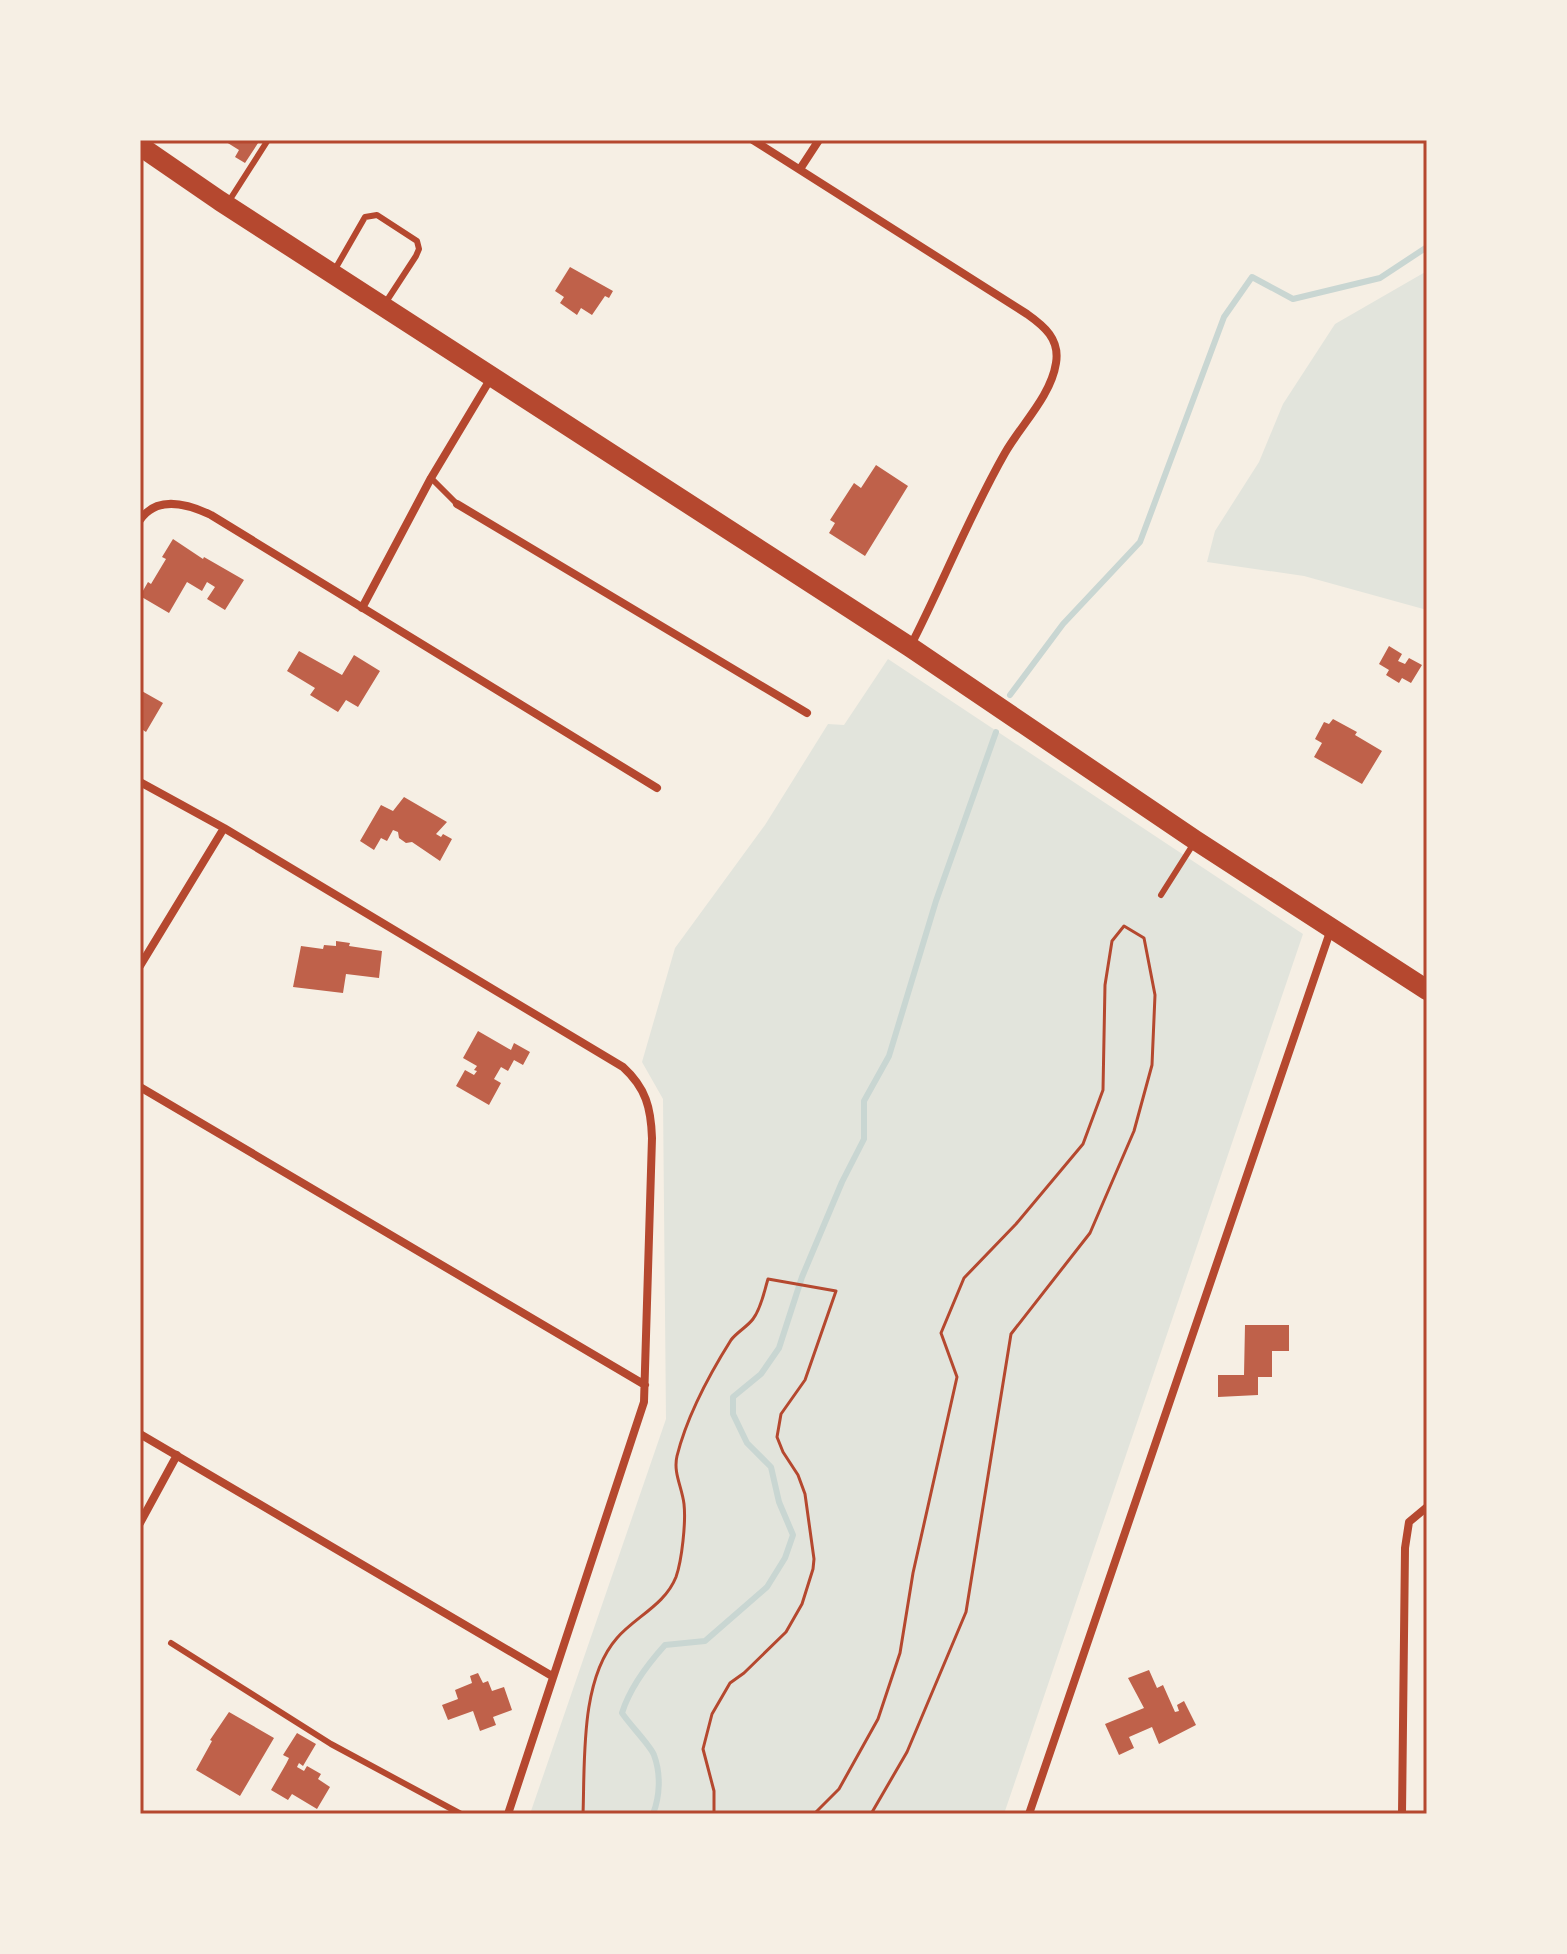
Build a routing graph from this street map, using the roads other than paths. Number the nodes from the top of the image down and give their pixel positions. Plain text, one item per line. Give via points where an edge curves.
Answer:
1 (268, 140) edge
2 (753, 140) edge
3 (819, 140) edge
4 (140, 146) edge
5 (800, 169) junction
6 (227, 206) junction
7 (332, 275) junction
8 (383, 307) junction
9 (491, 378) junction
10 (431, 478) junction
11 (457, 504) joint
12 (140, 520) edge
13 (362, 608) junction
14 (910, 647) junction
15 (807, 713) dead end
16 (140, 782) edge
17 (657, 788) dead end
18 (224, 828) junction
19 (1195, 840) junction
20 (1161, 895) dead end
21 (1331, 929) junction
22 (140, 966) edge
23 (1427, 990) edge
24 (140, 1087) edge
25 (645, 1385) junction
26 (140, 1434) edge
27 (177, 1455) junction
28 (1427, 1507) edge
29 (140, 1523) edge
30 (171, 1643) dead end
31 (552, 1676) junction
32 (461, 1814) edge
33 (508, 1814) edge
34 (1029, 1814) edge
35 (1402, 1814) edge

1 - 6 lane
2 - 5 street
3 - 5 street
4 - 6 highway
5 - 14 street via 1052,336 1057,361 1052,379 1005,453
6 - 7 highway
7 - 8 highway
7 - 8 lane via 365,217 377,215 417,241 419,249
8 - 9 highway
9 - 10 street
9 - 14 highway
10 - 11 lane
10 - 13 street
11 - 15 street
12 - 13 street via 155,507 193,506
13 - 17 street
14 - 19 highway
16 - 18 street
18 - 22 street
18 - 25 street via 623,1067 646,1094 652,1138
19 - 20 lane
19 - 21 highway
21 - 23 highway
21 - 34 street
24 - 25 street
25 - 31 street via 639,1421
26 - 27 street
27 - 29 street
27 - 31 street
28 - 35 street via 1409,1522 1405,1548
30 - 32 lane via 331,1744
31 - 33 street

